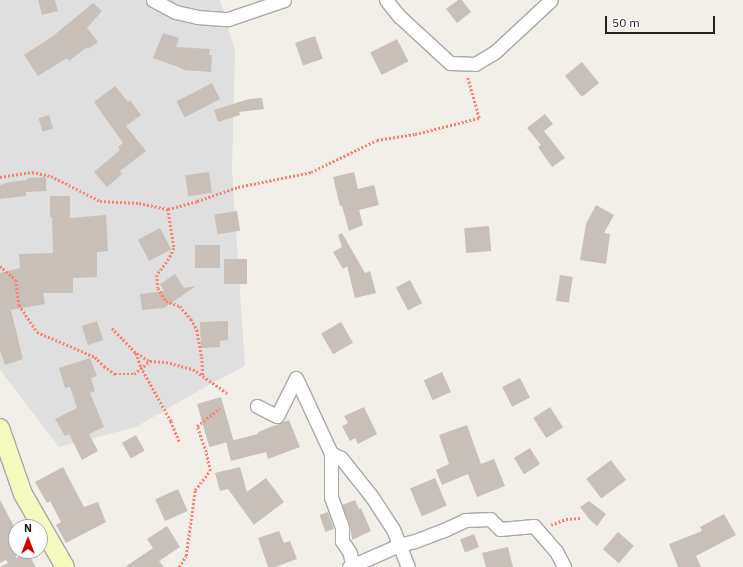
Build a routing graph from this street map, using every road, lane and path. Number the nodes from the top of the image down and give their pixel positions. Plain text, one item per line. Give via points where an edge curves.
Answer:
1 (153, 0) edge
2 (284, 0) edge
3 (386, 0) edge
4 (551, 0) edge
5 (463, 64) junction
6 (0, 177) edge
7 (168, 209) junction
8 (0, 266) edge
9 (112, 328) dead end
10 (136, 353) junction
11 (150, 361) junction
12 (141, 367) junction
13 (204, 377) junction
14 (227, 393) dead end
15 (257, 406) dead end
16 (220, 408) dead end
17 (0, 428) edge
18 (179, 442) dead end
19 (331, 453) junction
20 (580, 518) dead end
21 (534, 526) junction
22 (399, 545) junction
23 (58, 564) edge
24 (351, 566) edge
25 (179, 567) edge
26 (408, 567) edge
27 (564, 567) edge

1 - 2 street via 176,12 197,17 228,19
3 - 5 street via 399,16 450,63
4 - 5 street via 495,52 475,64
5 - 7 path via 479,118 415,134 377,140 311,172 238,187
6 - 7 path via 32,172 51,176 100,201 139,203
7 - 13 path via 174,248 169,260 157,275 157,283 166,301 180,306 197,330
8 - 12 path via 16,280 19,305 37,332 95,357 115,374 134,374
9 - 10 path
10 - 11 path
10 - 12 path
11 - 12 path
11 - 13 path via 193,369
12 - 18 path via 171,421
13 - 14 path
15 - 19 street via 277,416 296,378
16 - 25 path via 197,426 210,471 195,490 186,556
17 - 23 main road via 23,494
19 - 22 street via 341,458 372,497 393,529
19 - 24 street via 331,497 342,528 342,541 350,553
20 - 21 path
21 - 22 street via 500,529 490,519 465,520 416,541
21 - 27 street via 556,551
22 - 24 street
22 - 26 street

